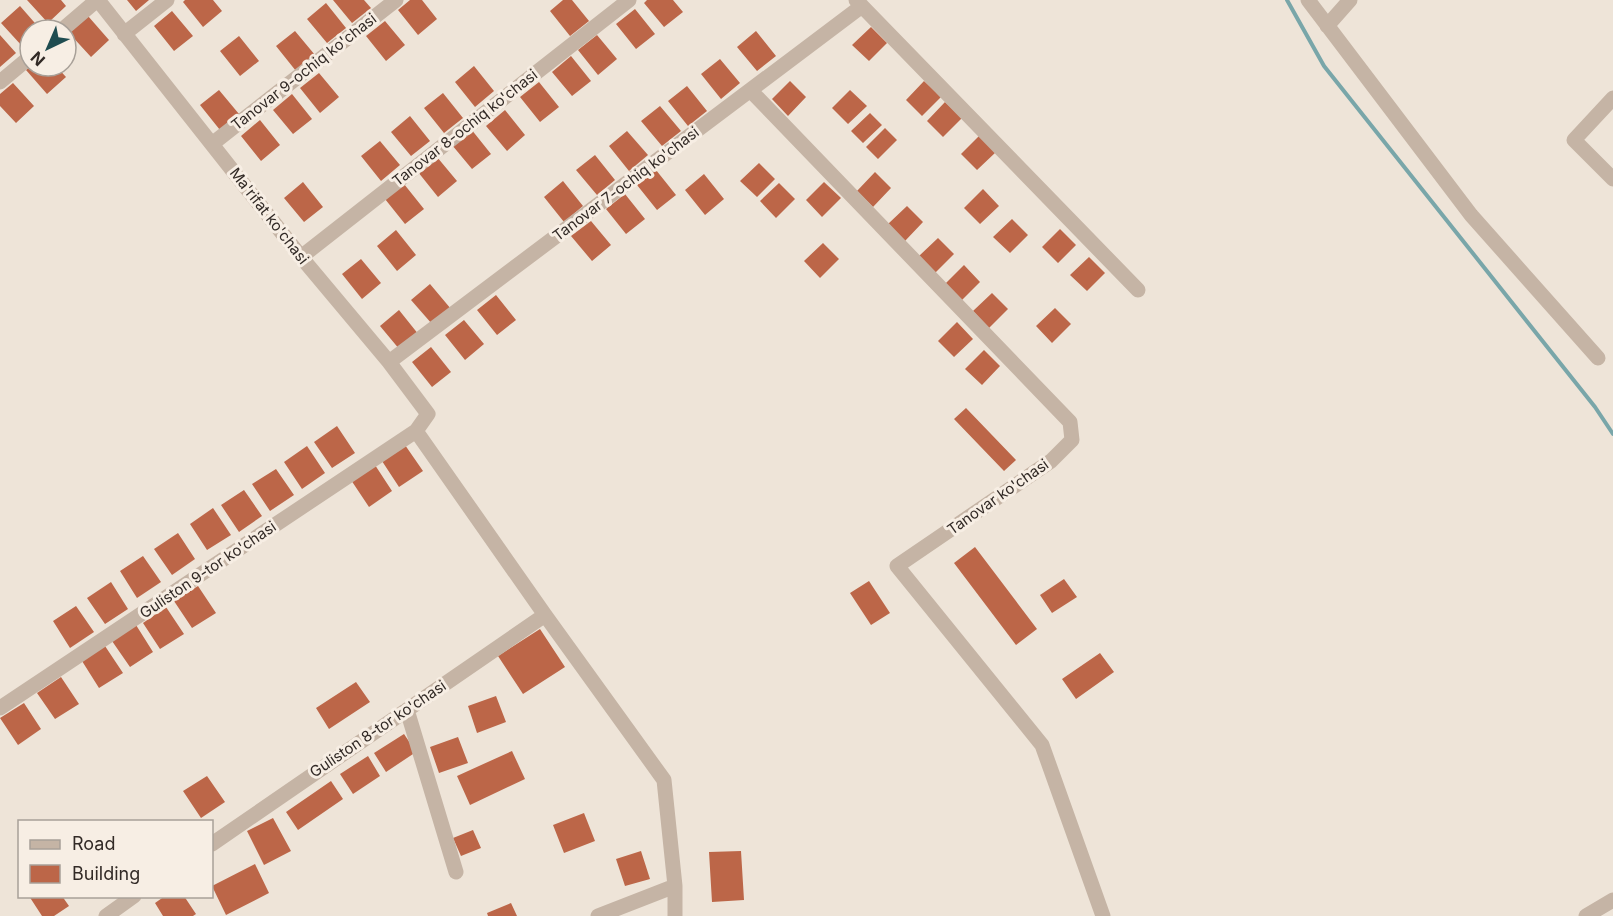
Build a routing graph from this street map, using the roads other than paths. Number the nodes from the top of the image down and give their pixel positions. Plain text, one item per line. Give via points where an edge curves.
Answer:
1 (98, 0) edge
2 (167, 0) edge
3 (396, 0) edge
4 (629, 0) edge
5 (1308, 0) edge
6 (1350, 0) edge
7 (859, 3) edge
8 (76, 18) edge
9 (1327, 26) junction
10 (124, 34) junction
11 (18, 67) edge
12 (0, 82) edge
13 (751, 91) junction
14 (1613, 98) edge
15 (212, 144) junction
16 (1613, 179) edge
17 (301, 256) junction
18 (1138, 290) dead end
19 (1598, 358) dead end
20 (390, 362) junction
21 (416, 431) junction
22 (545, 615) junction
23 (0, 708) edge
24 (406, 710) junction
25 (213, 843) edge
26 (456, 872) dead end
27 (675, 885) junction
28 (133, 898) edge
29 (1613, 900) edge
30 (106, 916) edge
31 (598, 916) edge
32 (675, 916) edge
33 (1103, 916) edge
34 (1586, 916) edge

1 - 8 street
1 - 10 street, Ma'rifat ko'chasi
2 - 10 street
3 - 15 street, Tanovar 9-ochiq ko'chasi
4 - 17 street, Tanovar 8-ochiq ko'chasi
5 - 9 street
6 - 9 street
7 - 13 street, Tanovar 7-ochiq ko'chasi
7 - 18 street
9 - 19 street via 1471,215
10 - 15 street, Ma'rifat ko'chasi
11 - 12 street
13 - 20 street, Tanovar 7-ochiq ko'chasi
13 - 33 street, Tanovar ko'chasi via 1070,422 1072,440 1051,461 897,566 1042,745
14 - 16 street via 1574,140
15 - 17 street, Ma'rifat ko'chasi
17 - 20 street, Ma'rifat ko'chasi
20 - 21 street, Ma'rifat ko'chasi via 428,414
21 - 22 street
21 - 23 street, Guliston 9-tor ko'chasi
22 - 24 street, Guliston 8-tor ko'chasi
22 - 27 street via 664,780
24 - 25 street, Guliston 8-tor ko'chasi
24 - 26 street
27 - 31 street
27 - 32 street
28 - 30 street
29 - 34 street

